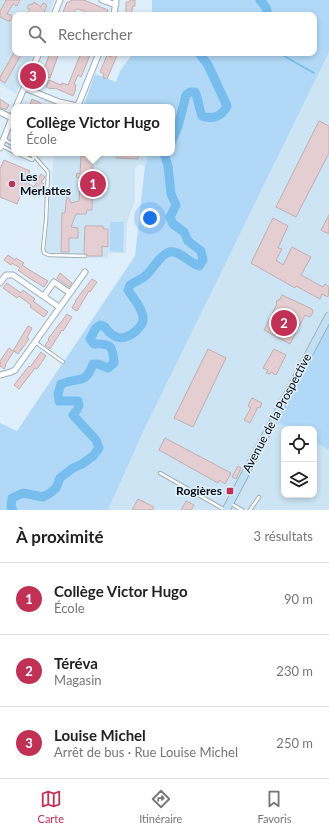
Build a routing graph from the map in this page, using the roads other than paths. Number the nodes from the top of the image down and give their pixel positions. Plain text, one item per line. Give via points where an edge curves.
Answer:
1 (60, 0) edge
2 (102, 0) edge
3 (116, 3) edge
4 (55, 12) edge
5 (38, 56) edge
6 (98, 56) edge
7 (25, 88) junction
8 (17, 104) edge
9 (68, 104) edge
10 (78, 104) edge
11 (0, 112) edge
12 (11, 118) edge
13 (11, 126) edge
14 (4, 139) junction
15 (11, 143) edge
16 (0, 147) edge
17 (11, 151) edge
18 (22, 156) edge
19 (35, 157) joint
20 (85, 256) dead end
21 (85, 272) dead end
22 (0, 283) edge
23 (70, 293) junction
24 (44, 296) junction
25 (59, 307) junction
26 (329, 316) edge
27 (35, 342) junction
28 (63, 362) dead end
29 (0, 375) edge
30 (160, 473) dead end
31 (259, 497) dead end
32 (227, 508) edge
33 (242, 510) edge
34 (250, 510) edge

1 - 4 street
2 - 3 street
5 - 7 street
6 - 10 street
7 - 8 street
7 - 9 street
11 - 12 street
13 - 14 street
14 - 15 lane
14 - 16 street
16 - 17 lane
18 - 19 lane via 30,160
19 - 20 lane via 48,172 43,251 49,256
21 - 23 street
22 - 24 street via 6,275 11,274
23 - 24 street via 54,282
23 - 25 street
24 - 25 street
25 - 27 street
26 - 32 main road, Avenue de la Prospective
27 - 28 lane
27 - 29 street via 15,370
30 - 32 lane
31 - 34 lane
32 - 33 lane

